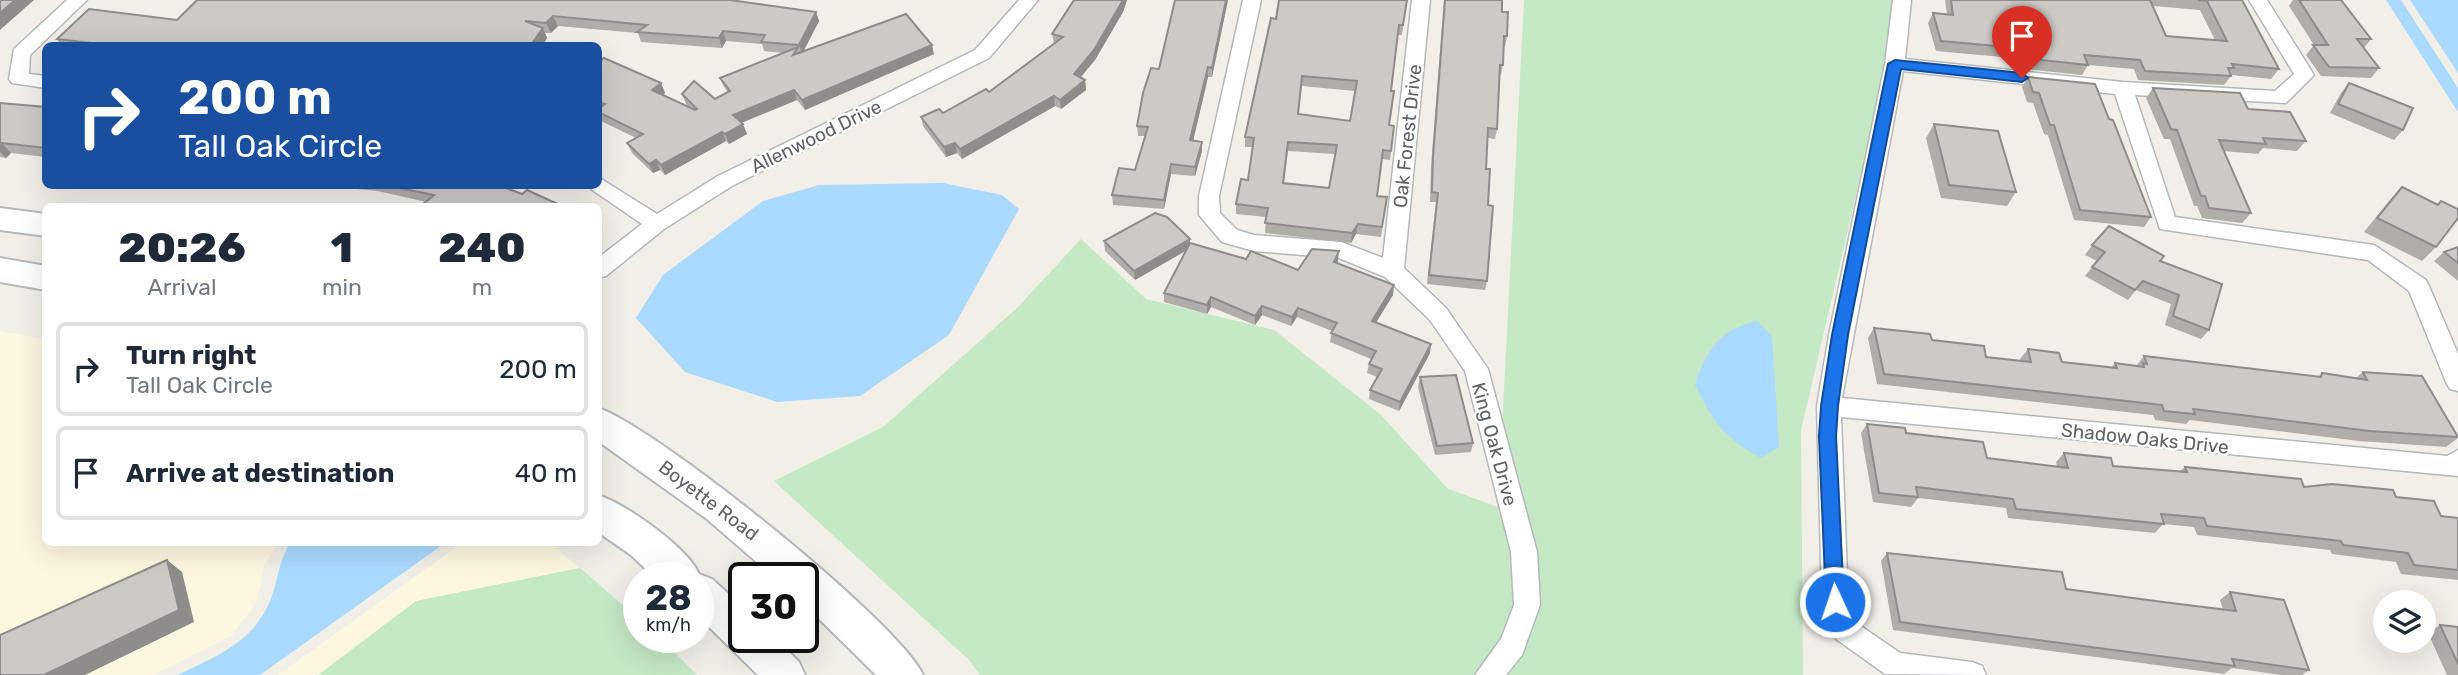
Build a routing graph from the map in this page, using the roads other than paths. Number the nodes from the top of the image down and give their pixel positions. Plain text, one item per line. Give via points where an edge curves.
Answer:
1 (78, 0) edge
2 (1002, 0) edge
3 (1252, 0) edge
4 (1421, 0) edge
5 (1902, 0) edge
6 (2258, 0) edge
7 (1028, 1) edge
8 (1895, 64) junction
9 (42, 82) edge
10 (2123, 88) junction
11 (602, 187) edge
12 (0, 219) edge
13 (42, 224) edge
14 (657, 224) junction
15 (602, 267) edge
16 (0, 270) edge
17 (1393, 271) junction
18 (42, 277) edge
19 (2458, 382) edge
20 (1829, 406) junction
21 (602, 425) edge
22 (2458, 460) edge
23 (602, 514) edge
24 (664, 562) edge
25 (714, 607) edge
26 (728, 619) edge
27 (763, 653) edge
28 (785, 675) edge
29 (903, 675) edge
30 (1489, 675) edge
31 (1972, 675) edge

1 - 9 street via 21,52 19,79
2 - 7 street
3 - 17 street, King Oak Drive via 1209,196 1210,215 1230,236 1254,243 1340,250
4 - 17 street, Oak Forest Drive
5 - 8 street
6 - 10 street via 2304,75 2279,98
7 - 14 street, Allenwood Drive via 982,54 724,181
8 - 10 street
8 - 20 street
10 - 19 street via 2167,224 2374,253 2418,286
11 - 14 street
12 - 13 main road
14 - 15 street, Allenwood Drive
16 - 18 main road
17 - 30 street, King Oak Drive via 1438,314 1476,369 1524,552 1527,605 1512,646
20 - 22 street, Shadow Oaks Drive via 2454,467
20 - 31 street via 1835,602 1845,630 1895,665
21 - 29 main road, Boyette Road via 732,515 818,589
23 - 24 main road
25 - 26 main road
27 - 28 main road

